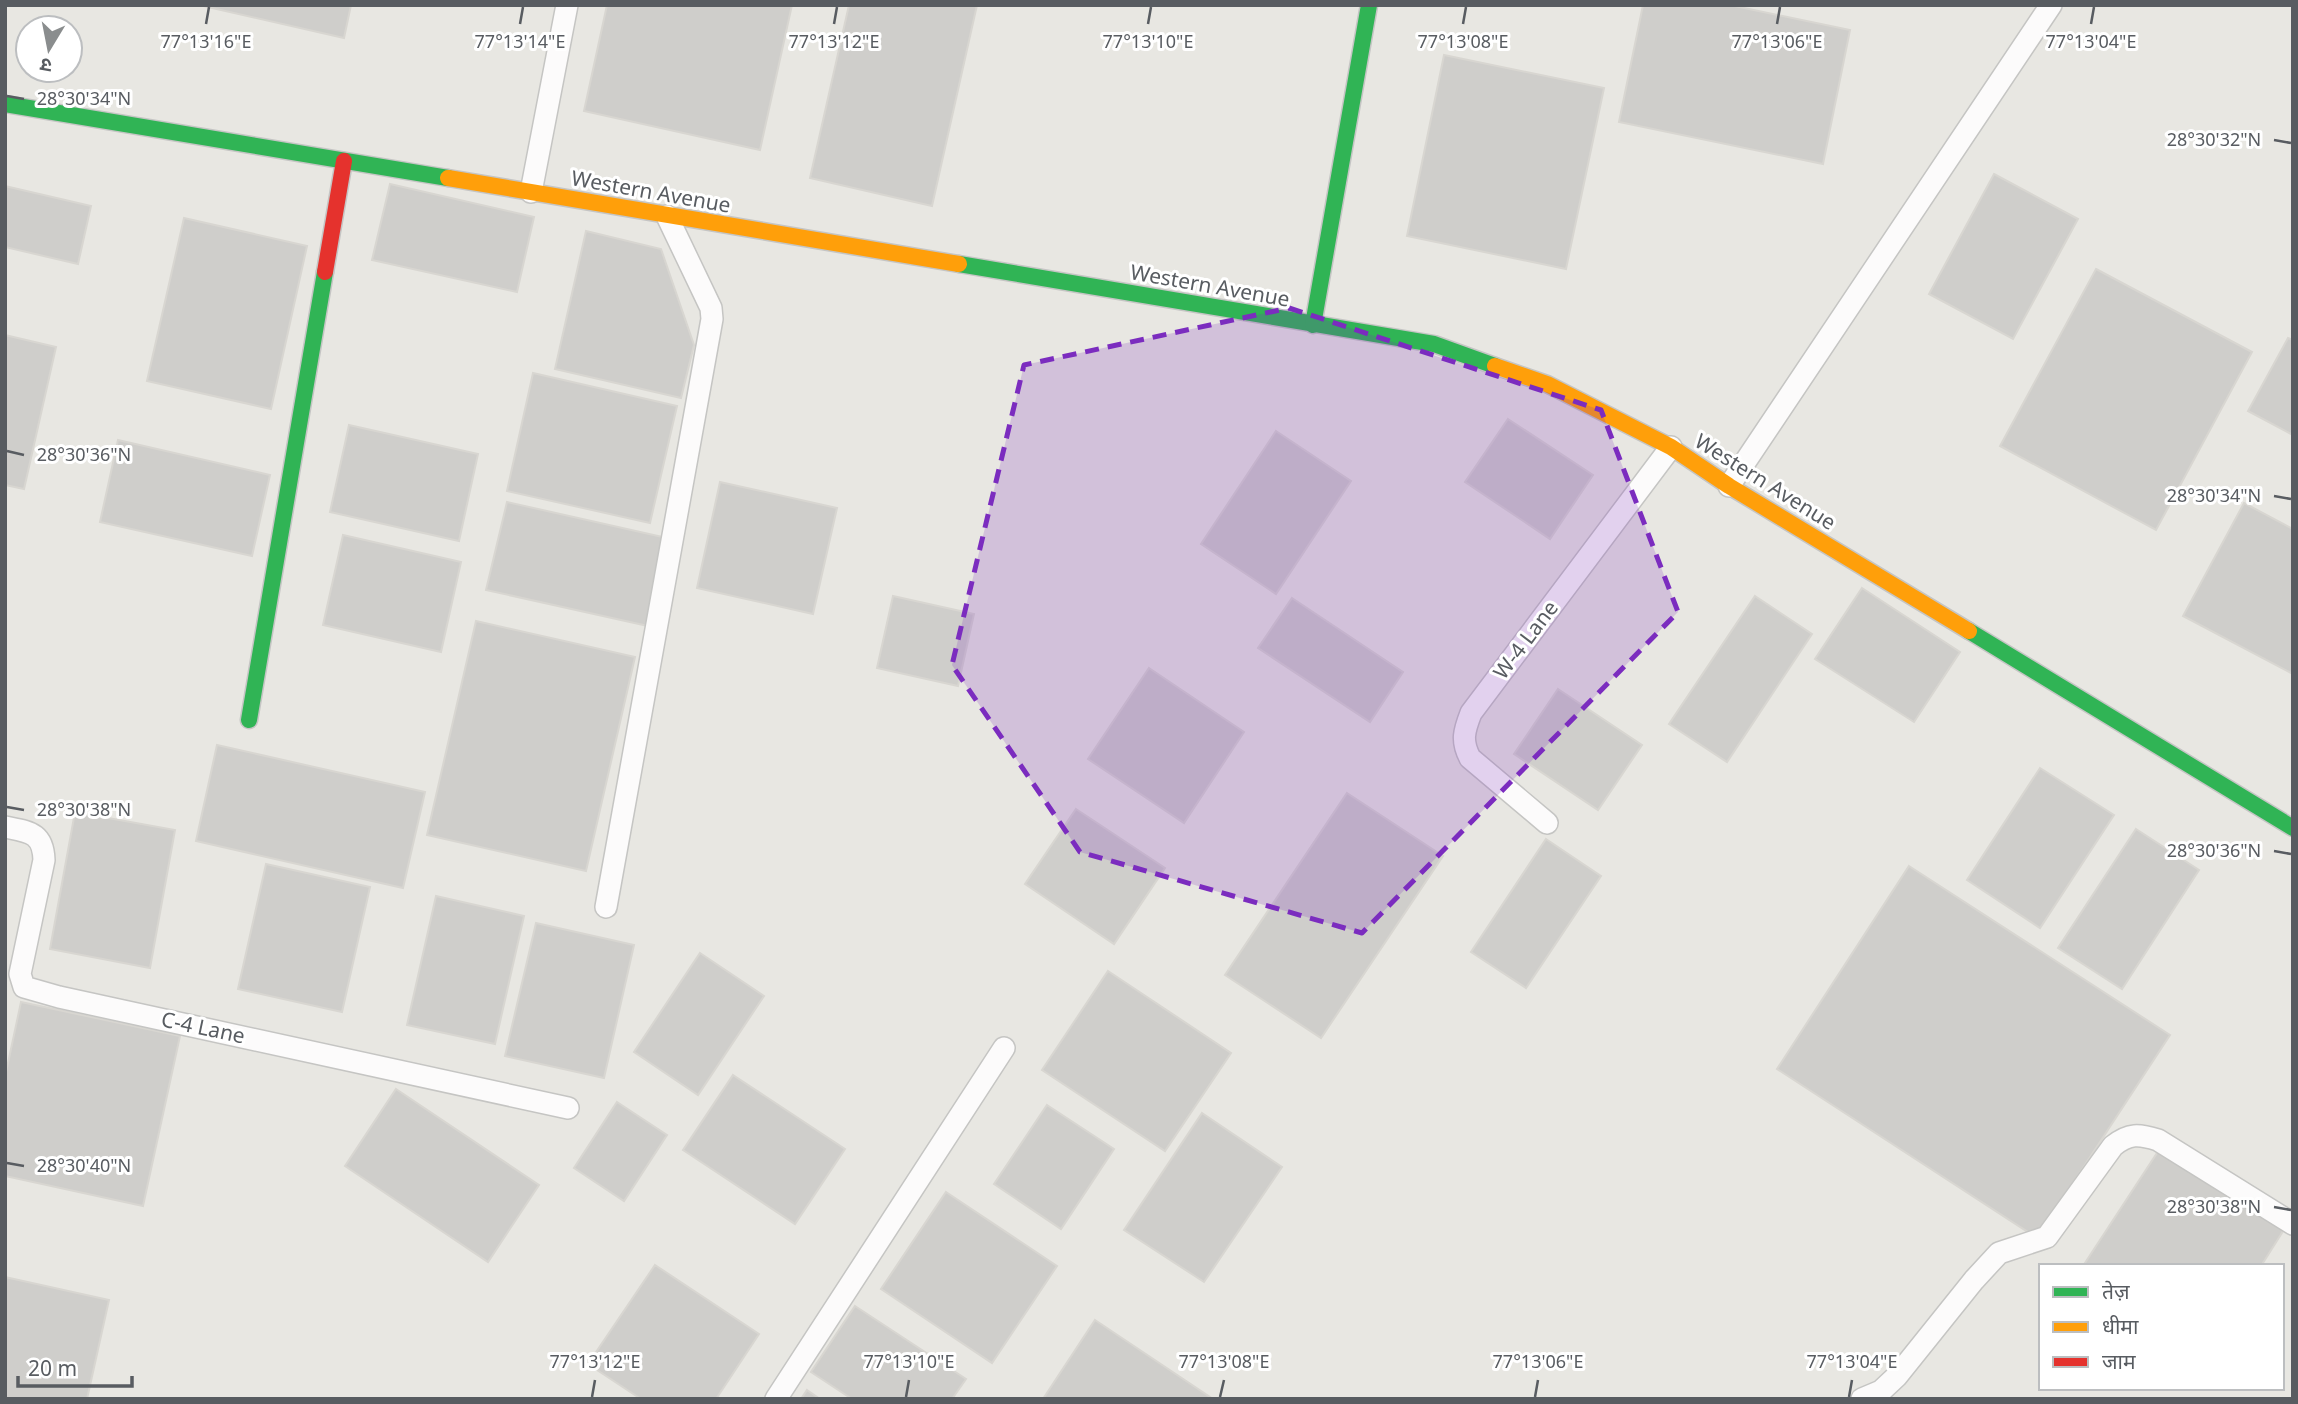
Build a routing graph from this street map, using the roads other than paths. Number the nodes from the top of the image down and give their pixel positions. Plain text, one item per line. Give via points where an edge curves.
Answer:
1 (567, 5) edge
2 (1369, 5) edge
3 (2051, 5) edge
4 (5, 104) edge
5 (344, 162) junction
6 (531, 192) junction
7 (667, 216) junction
8 (1313, 325) junction
9 (1671, 447) junction
10 (1729, 486) junction
11 (249, 720) dead end
12 (1547, 823) dead end
13 (2292, 825) edge
14 (5, 827) edge
15 (606, 907) dead end
16 (1004, 1048) dead end
17 (568, 1108) dead end
18 (2293, 1224) edge
19 (776, 1399) edge
20 (1861, 1399) edge

1 - 6 lane
2 - 8 street
3 - 10 lane
4 - 5 street, Western Avenue
5 - 6 street, Western Avenue
5 - 11 street
6 - 7 street, Western Avenue
7 - 8 street, Western Avenue
7 - 15 lane via 712,319
8 - 9 street, Western Avenue via 1434,344 1490,362 1547,384
9 - 10 street, Western Avenue
9 - 12 lane, W-4 Lane via 1471,713 1464,730 1463,745 1471,758
10 - 13 street, Western Avenue
14 - 17 lane, C-4 Lane via 26,831 43,847 20,974 24,987
16 - 19 lane
18 - 20 lane via 2158,1140 2141,1134 2125,1136 2047,1237 1999,1253 1897,1376 1881,1391

